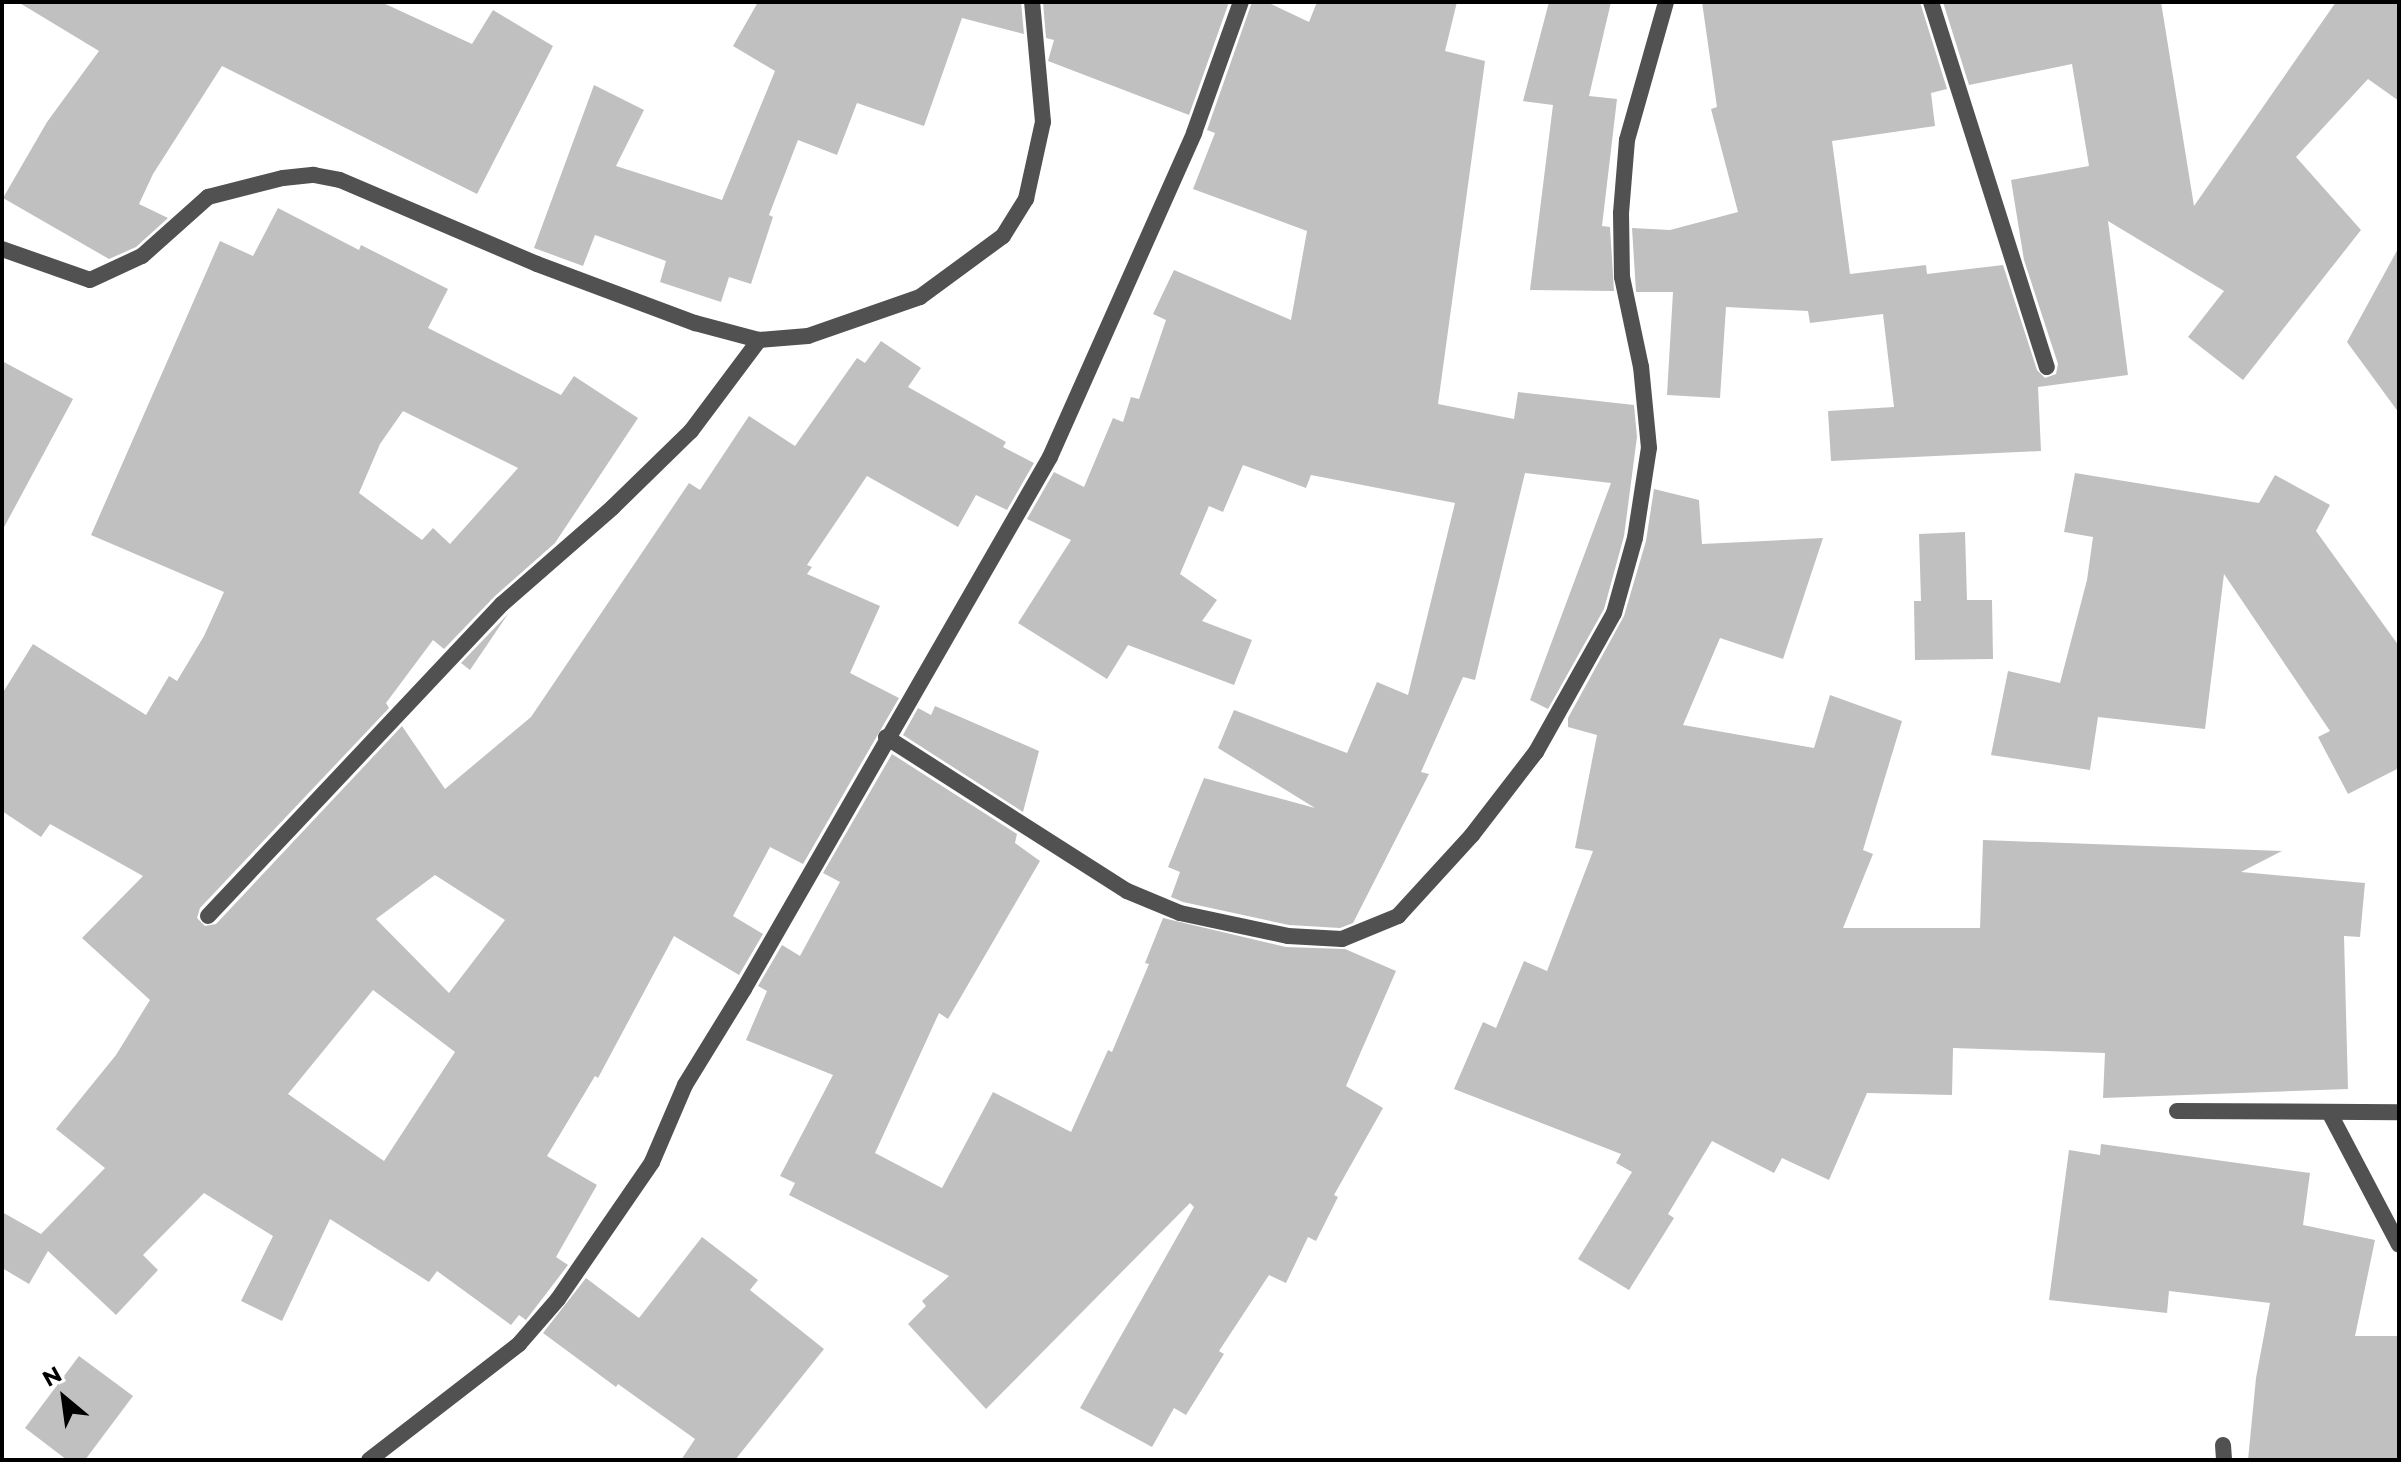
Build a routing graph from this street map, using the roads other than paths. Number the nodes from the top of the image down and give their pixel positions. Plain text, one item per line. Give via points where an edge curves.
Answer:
1 (1032, 2) edge
2 (1241, 2) edge
3 (1666, 2) edge
4 (1931, 2) edge
5 (2, 249) edge
6 (759, 340) junction
7 (2047, 367) dead end
8 (886, 737) junction
9 (208, 916) dead end
10 (2177, 1111) dead end
11 (2329, 1112) junction
12 (2399, 1112) edge
13 (2399, 1245) edge
14 (369, 1460) edge

1 - 6 street via 1043,122 1026,199 1003,236 920,297 808,336
2 - 8 street via 1194,133 1050,457
3 - 8 street via 1627,140 1622,277 1641,367 1649,448 1635,538 1614,613 1536,752 1472,835 1398,916 1342,939 1288,936 1180,913 1127,891
4 - 7 street
5 - 6 street via 90,280 142,256 208,197 314,175 340,180 537,264
6 - 9 street via 691,431 502,604
8 - 14 street via 685,1085 652,1162 558,1299 519,1344
10 - 11 street
11 - 12 street
11 - 13 street

